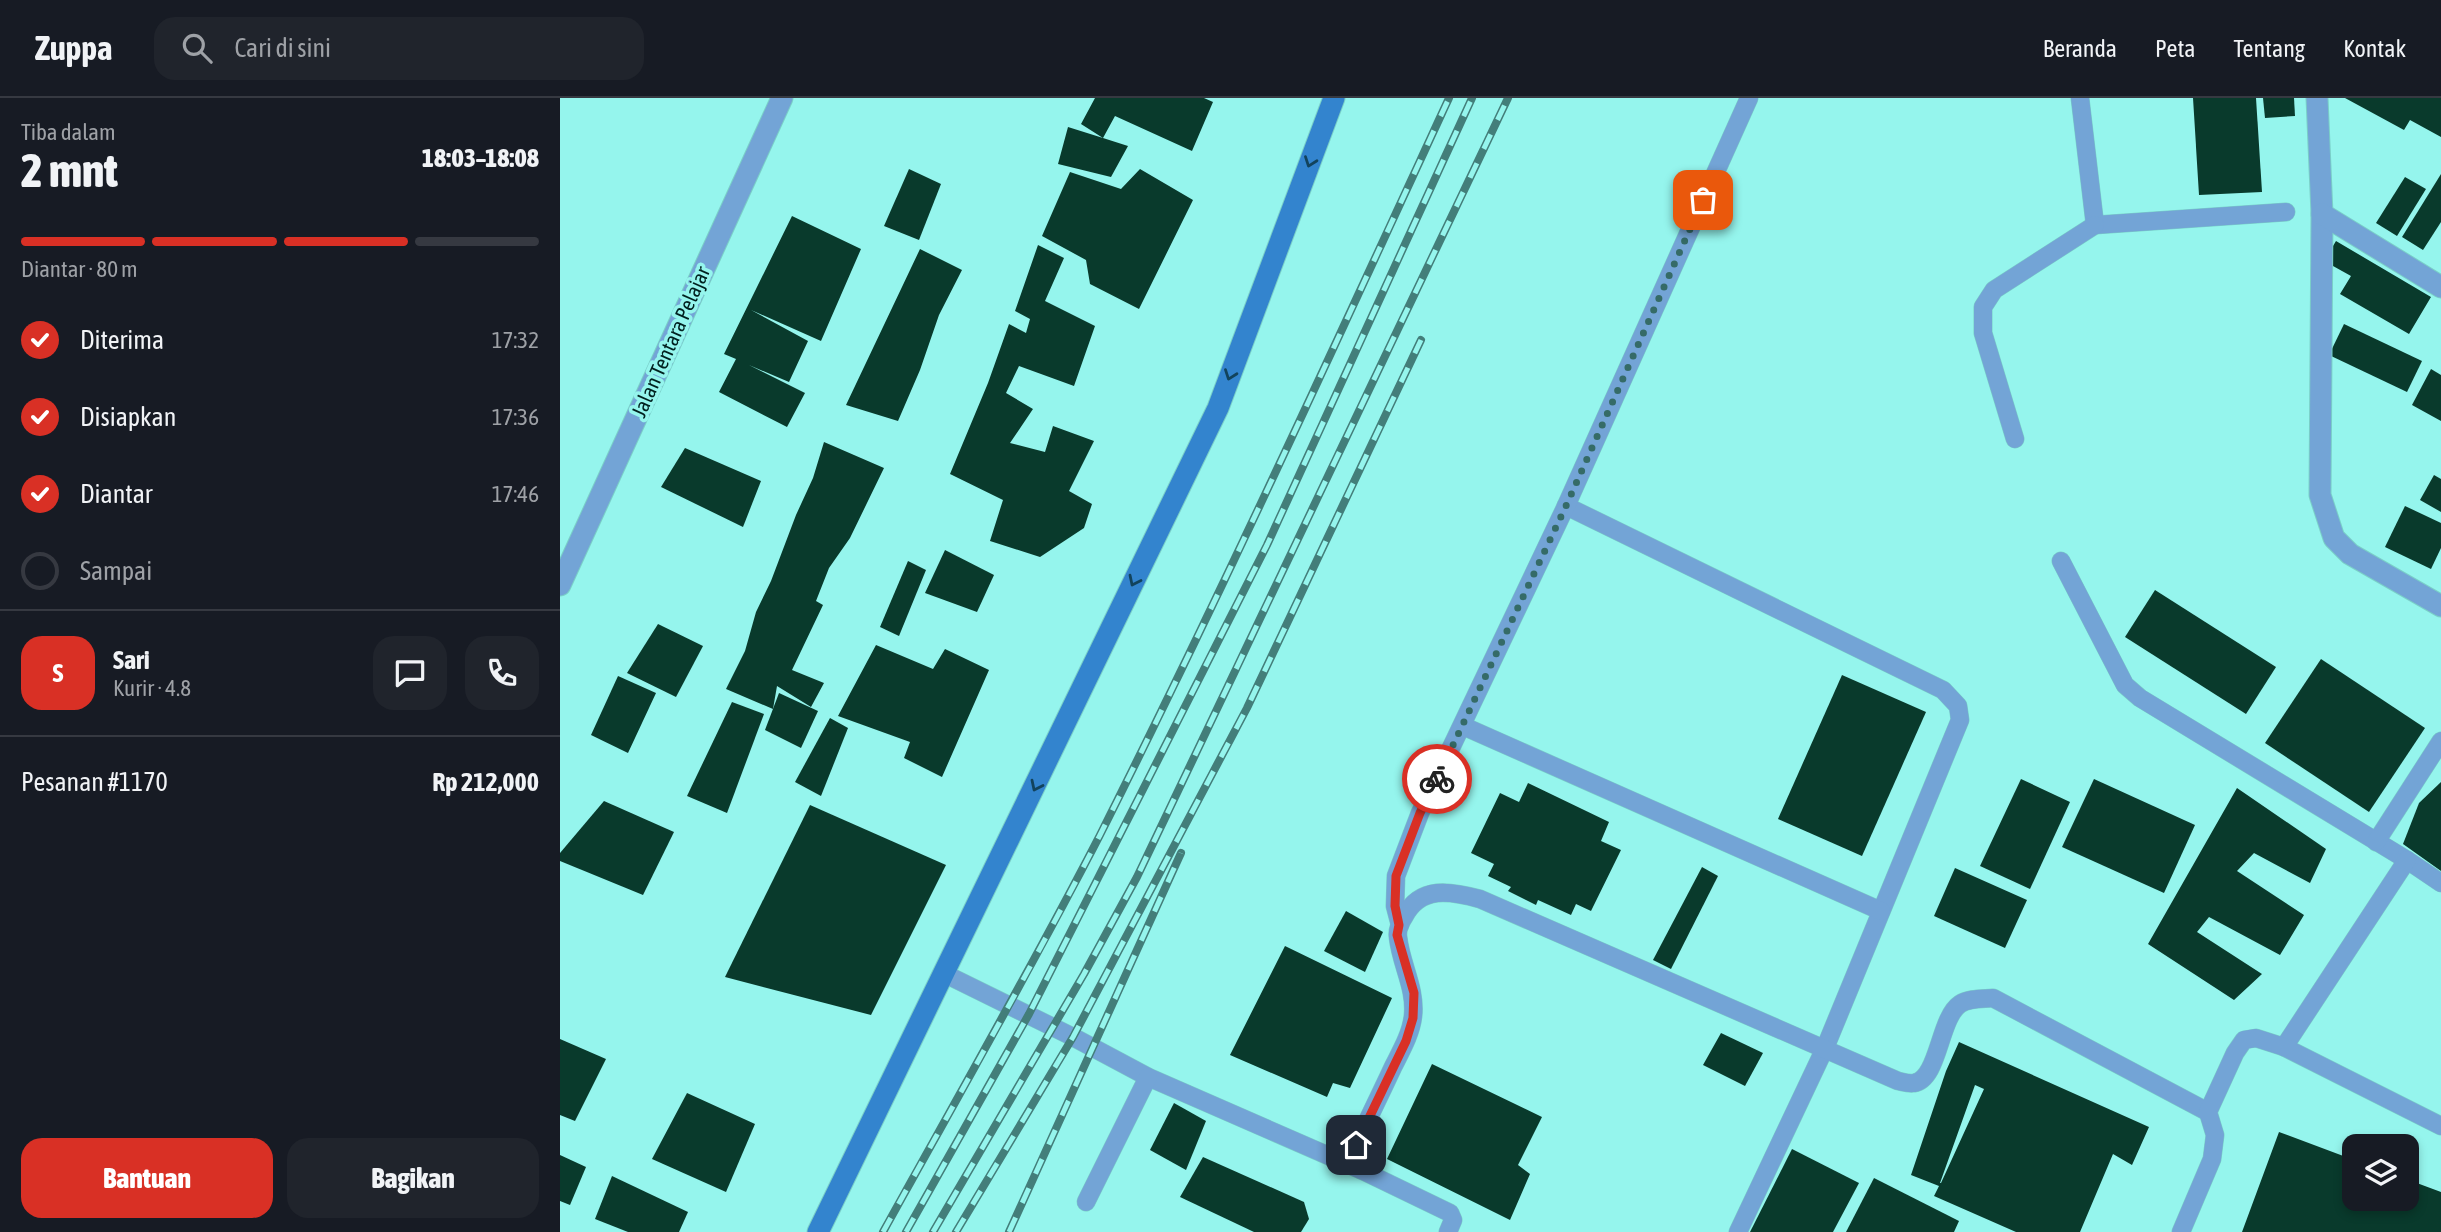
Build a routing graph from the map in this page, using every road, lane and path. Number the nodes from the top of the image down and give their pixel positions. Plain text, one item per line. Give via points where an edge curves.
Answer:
1 (782, 98) edge
2 (1334, 98) edge
3 (1749, 98) edge
4 (2080, 98) edge
5 (2317, 98) edge
6 (2286, 212) dead end
7 (2322, 214) junction
8 (2095, 225) junction
9 (2441, 286) edge
10 (2015, 439) dead end
11 (1566, 506) junction
12 (2061, 561) dead end
13 (560, 585) edge
14 (2441, 606) edge
15 (1463, 726) junction
16 (2441, 741) edge
17 (2376, 842) junction
18 (2407, 860) junction
19 (2441, 883) edge
20 (1881, 911) junction
21 (1399, 925) junction
22 (945, 974) junction
23 (2284, 1047) junction
24 (1825, 1048) junction
25 (1148, 1077) junction
26 (2208, 1112) junction
27 (2441, 1126) edge
28 (1361, 1170) junction
29 (1086, 1202) dead end
30 (818, 1232) edge
31 (1448, 1232) edge
32 (1738, 1232) edge
33 (2181, 1232) edge

1 - 13 street, Jalan Tentara Pelajar
2 -> 22 street via 1218,408
3 - 11 lane
4 - 8 lane
5 - 7 street
6 - 8 lane
7 - 9 street
7 - 14 street via 2320,495 2334,538 2350,554
8 - 10 lane via 1994,290 1983,307 1983,332
11 - 15 lane
11 - 20 lane via 1943,690 1958,706 1960,720
12 - 17 lane via 2126,685 2140,698
15 - 20 lane
15 - 21 lane via 1420,813 1396,876
16 - 17 lane
17 - 18 lane
18 - 19 lane
18 - 23 lane
20 - 24 lane
21 - 24 lane via 1420,898 1453,892 1479,899
21 - 28 lane via 1397,935 1414,993 1413,1018 1356,1145 1355,1159
22 - 25 lane
22 - 30 street
23 - 26 lane via 2256,1038 2244,1040
23 - 27 lane
24 - 26 lane via 1898,1081 1913,1083 1927,1075 1951,1014 1961,1004 1993,998
24 - 32 lane
25 - 28 lane
25 - 29 lane
26 - 33 lane via 2215,1135 2212,1159
28 - 31 lane via 1450,1213 1454,1220

